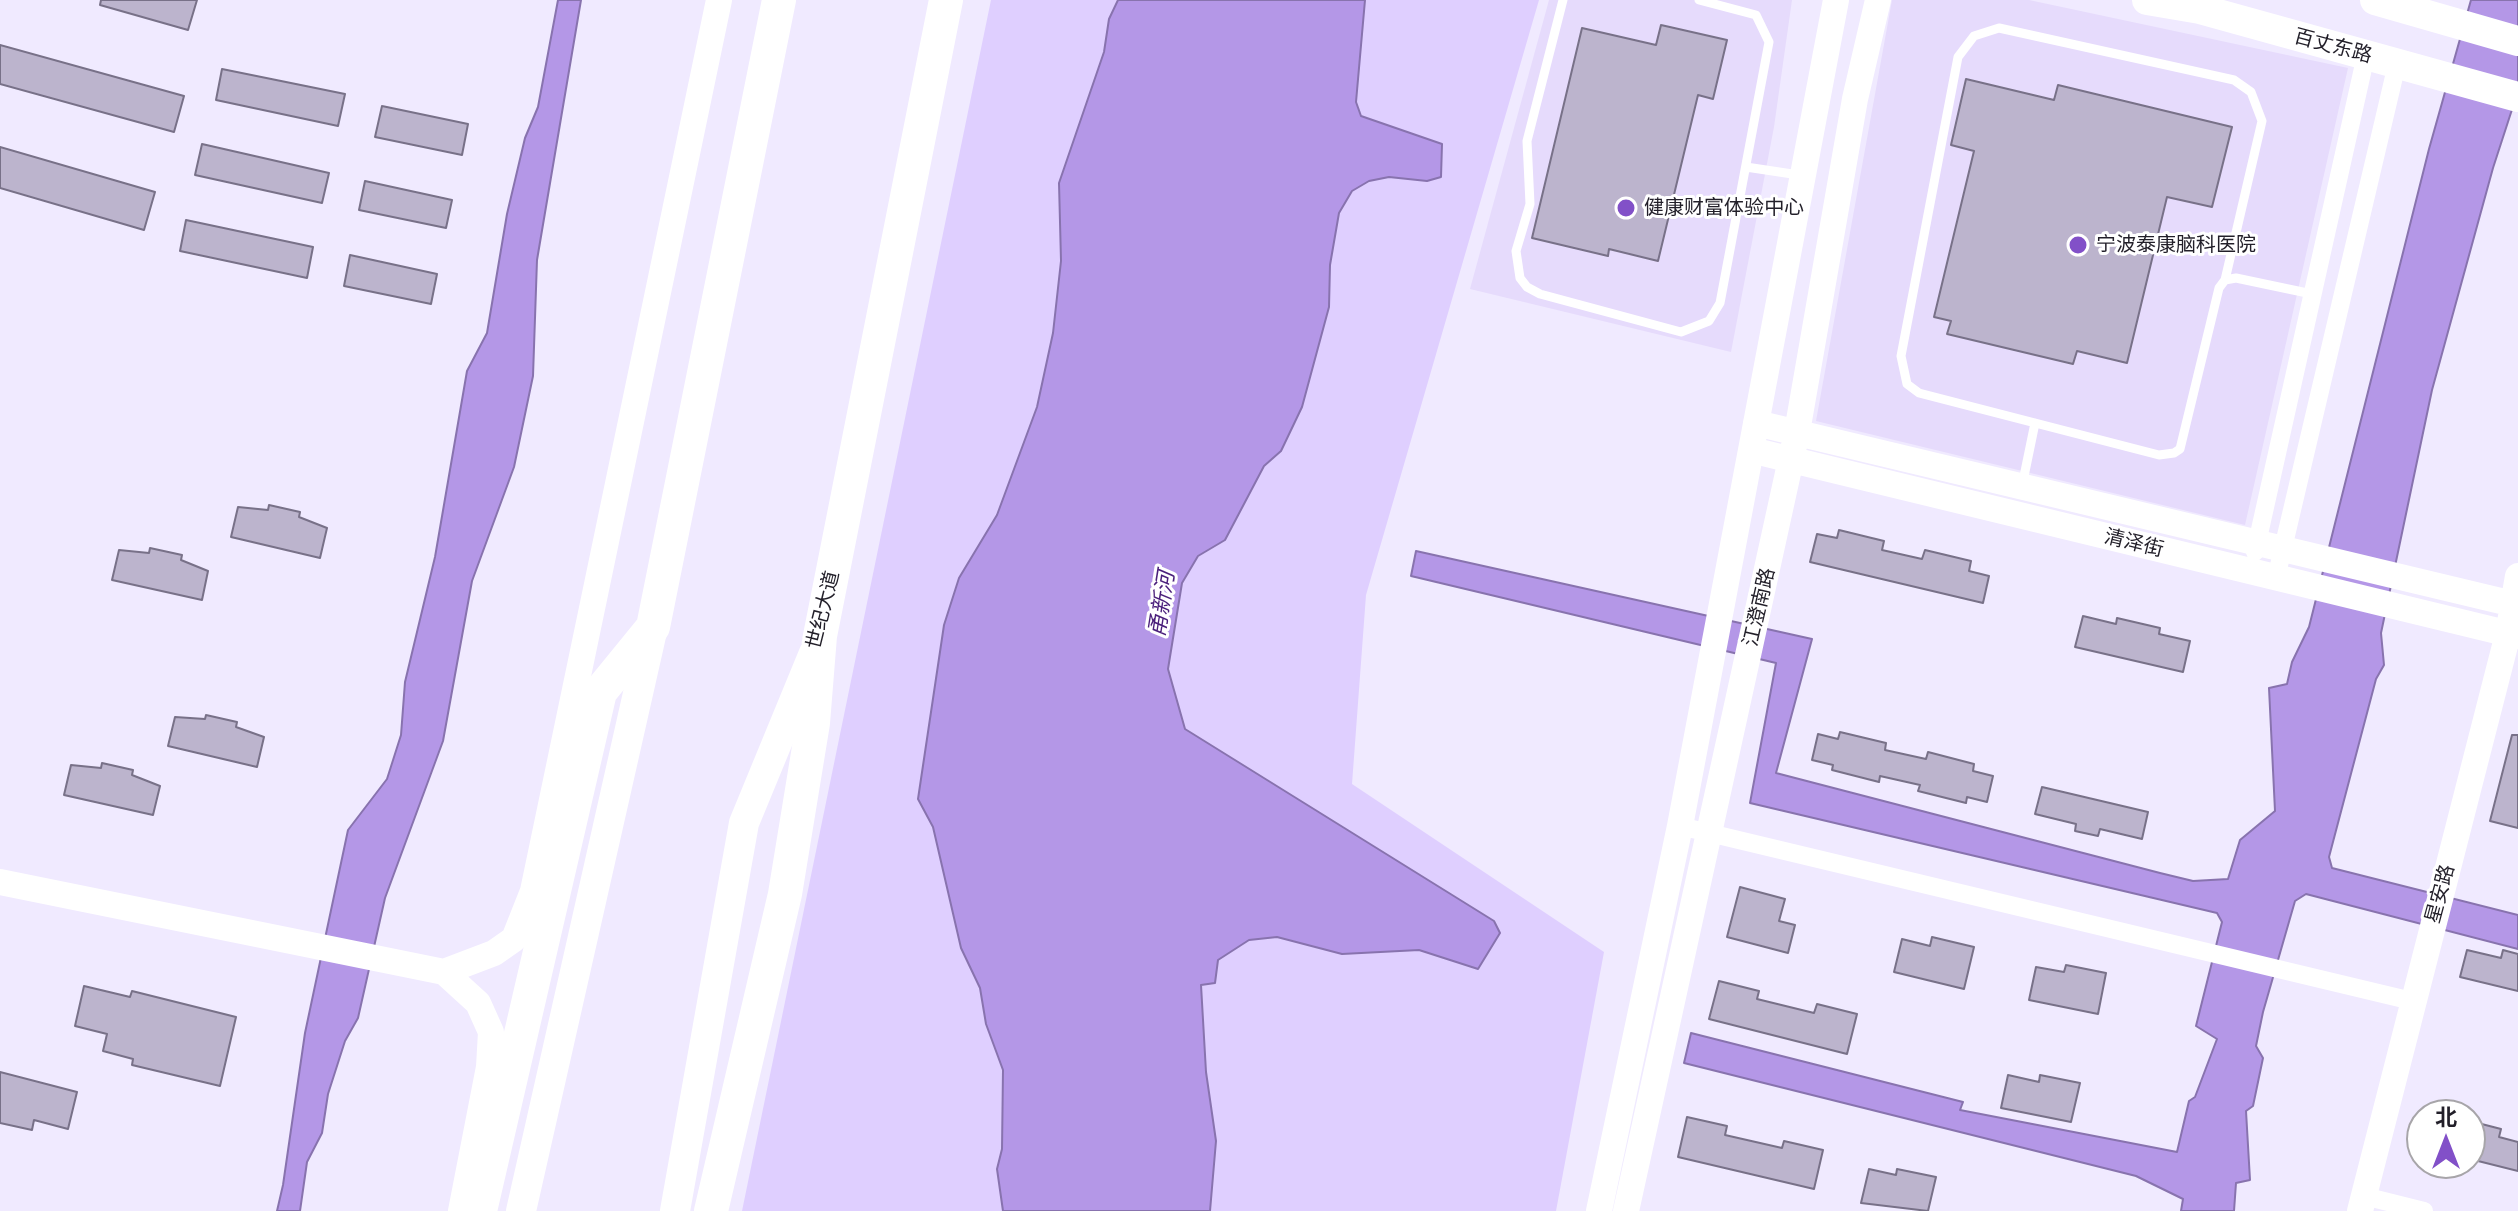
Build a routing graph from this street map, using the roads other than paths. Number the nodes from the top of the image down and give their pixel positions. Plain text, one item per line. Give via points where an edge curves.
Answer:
1 (719, 0) edge
2 (779, 0) edge
3 (946, 0) edge
4 (1563, 0) edge
5 (1699, 0) edge
6 (1836, 0) edge
7 (1878, 0) edge
8 (2147, 0) edge
9 (2375, 0) edge
10 (2518, 41) edge
11 (2366, 55) junction
12 (2408, 66) junction
13 (2518, 97) edge
14 (1746, 167) junction
15 (1802, 176) junction
16 (2225, 280) junction
17 (2312, 294) junction
18 (1756, 423) junction
19 (2035, 423) junction
20 (1797, 432) junction
21 (1751, 450) junction
22 (1792, 459) junction
23 (2022, 486) junction
24 (2257, 543) junction
25 (2283, 549) junction
26 (2250, 572) junction
27 (2518, 576) edge
28 (2276, 578) junction
29 (2515, 604) edge
30 (653, 627) junction
31 (2513, 635) edge
32 (820, 636) junction
33 (1680, 826) junction
34 (1709, 833) junction
35 (0, 882) edge
36 (444, 972) junction
37 (2412, 1001) junction
38 (2362, 1204) edge
39 (461, 1211) edge
40 (480, 1211) edge
41 (521, 1211) edge
42 (675, 1211) edge
43 (711, 1211) edge
44 (1599, 1211) edge
45 (1626, 1211) edge
46 (2424, 1211) edge

1 - 36 street via 533,891 514,939 494,953
2 - 30 highway
3 - 32 highway, 世纪大道
4 - 14 lane via 1527,141 1530,204 1516,251 1520,278 1527,287 1681,332 1697,328 1709,321 1720,303
5 - 14 lane via 1756,15 1769,42
6 - 15 street, 江澄南路
7 - 20 street, 江澄南路 via 1855,99
8 - 11 main road, 百丈东路 via 2200,9
9 - 10 main road
11 - 12 main road, 百丈东路
11 - 17 street
12 - 13 main road, 百丈东路
12 - 25 street
14 - 15 lane
15 - 18 street, 江澄南路
16 - 17 lane
16 - 19 lane via 2180,449 2159,455
16 - 19 lane via 2262,121 2251,92 2234,80 1999,28 1974,36 1958,57 1902,372 1919,393
17 - 24 street
18 - 20 street, 清泽街
18 - 21 street, 江澄南路
19 - 23 lane
20 - 22 street, 江澄南路
20 - 23 street, 清泽街
21 - 22 street, 清泽街
21 - 33 street, 江澄南路
22 - 26 street, 清泽街
22 - 34 street, 江澄南路
23 - 24 street, 清泽街
24 - 25 street, 清泽街
24 - 26 street
25 - 28 street
25 - 29 street, 清泽街
26 - 28 street, 清泽街
27 - 29 street, 星安路
28 - 31 street, 清泽街
29 - 31 street, 星安路
30 - 40 highway via 600,692
30 - 41 main road
31 - 37 street, 星安路
32 - 42 main road, 世纪大道 via 744,823
32 - 43 highway via 813,723 789,870
33 - 34 street
33 - 44 street, 江澄南路
34 - 37 street
34 - 45 street, 江澄南路
35 - 36 street
36 - 39 street via 478,1003 491,1032
37 - 38 street, 星安路
38 - 46 street

